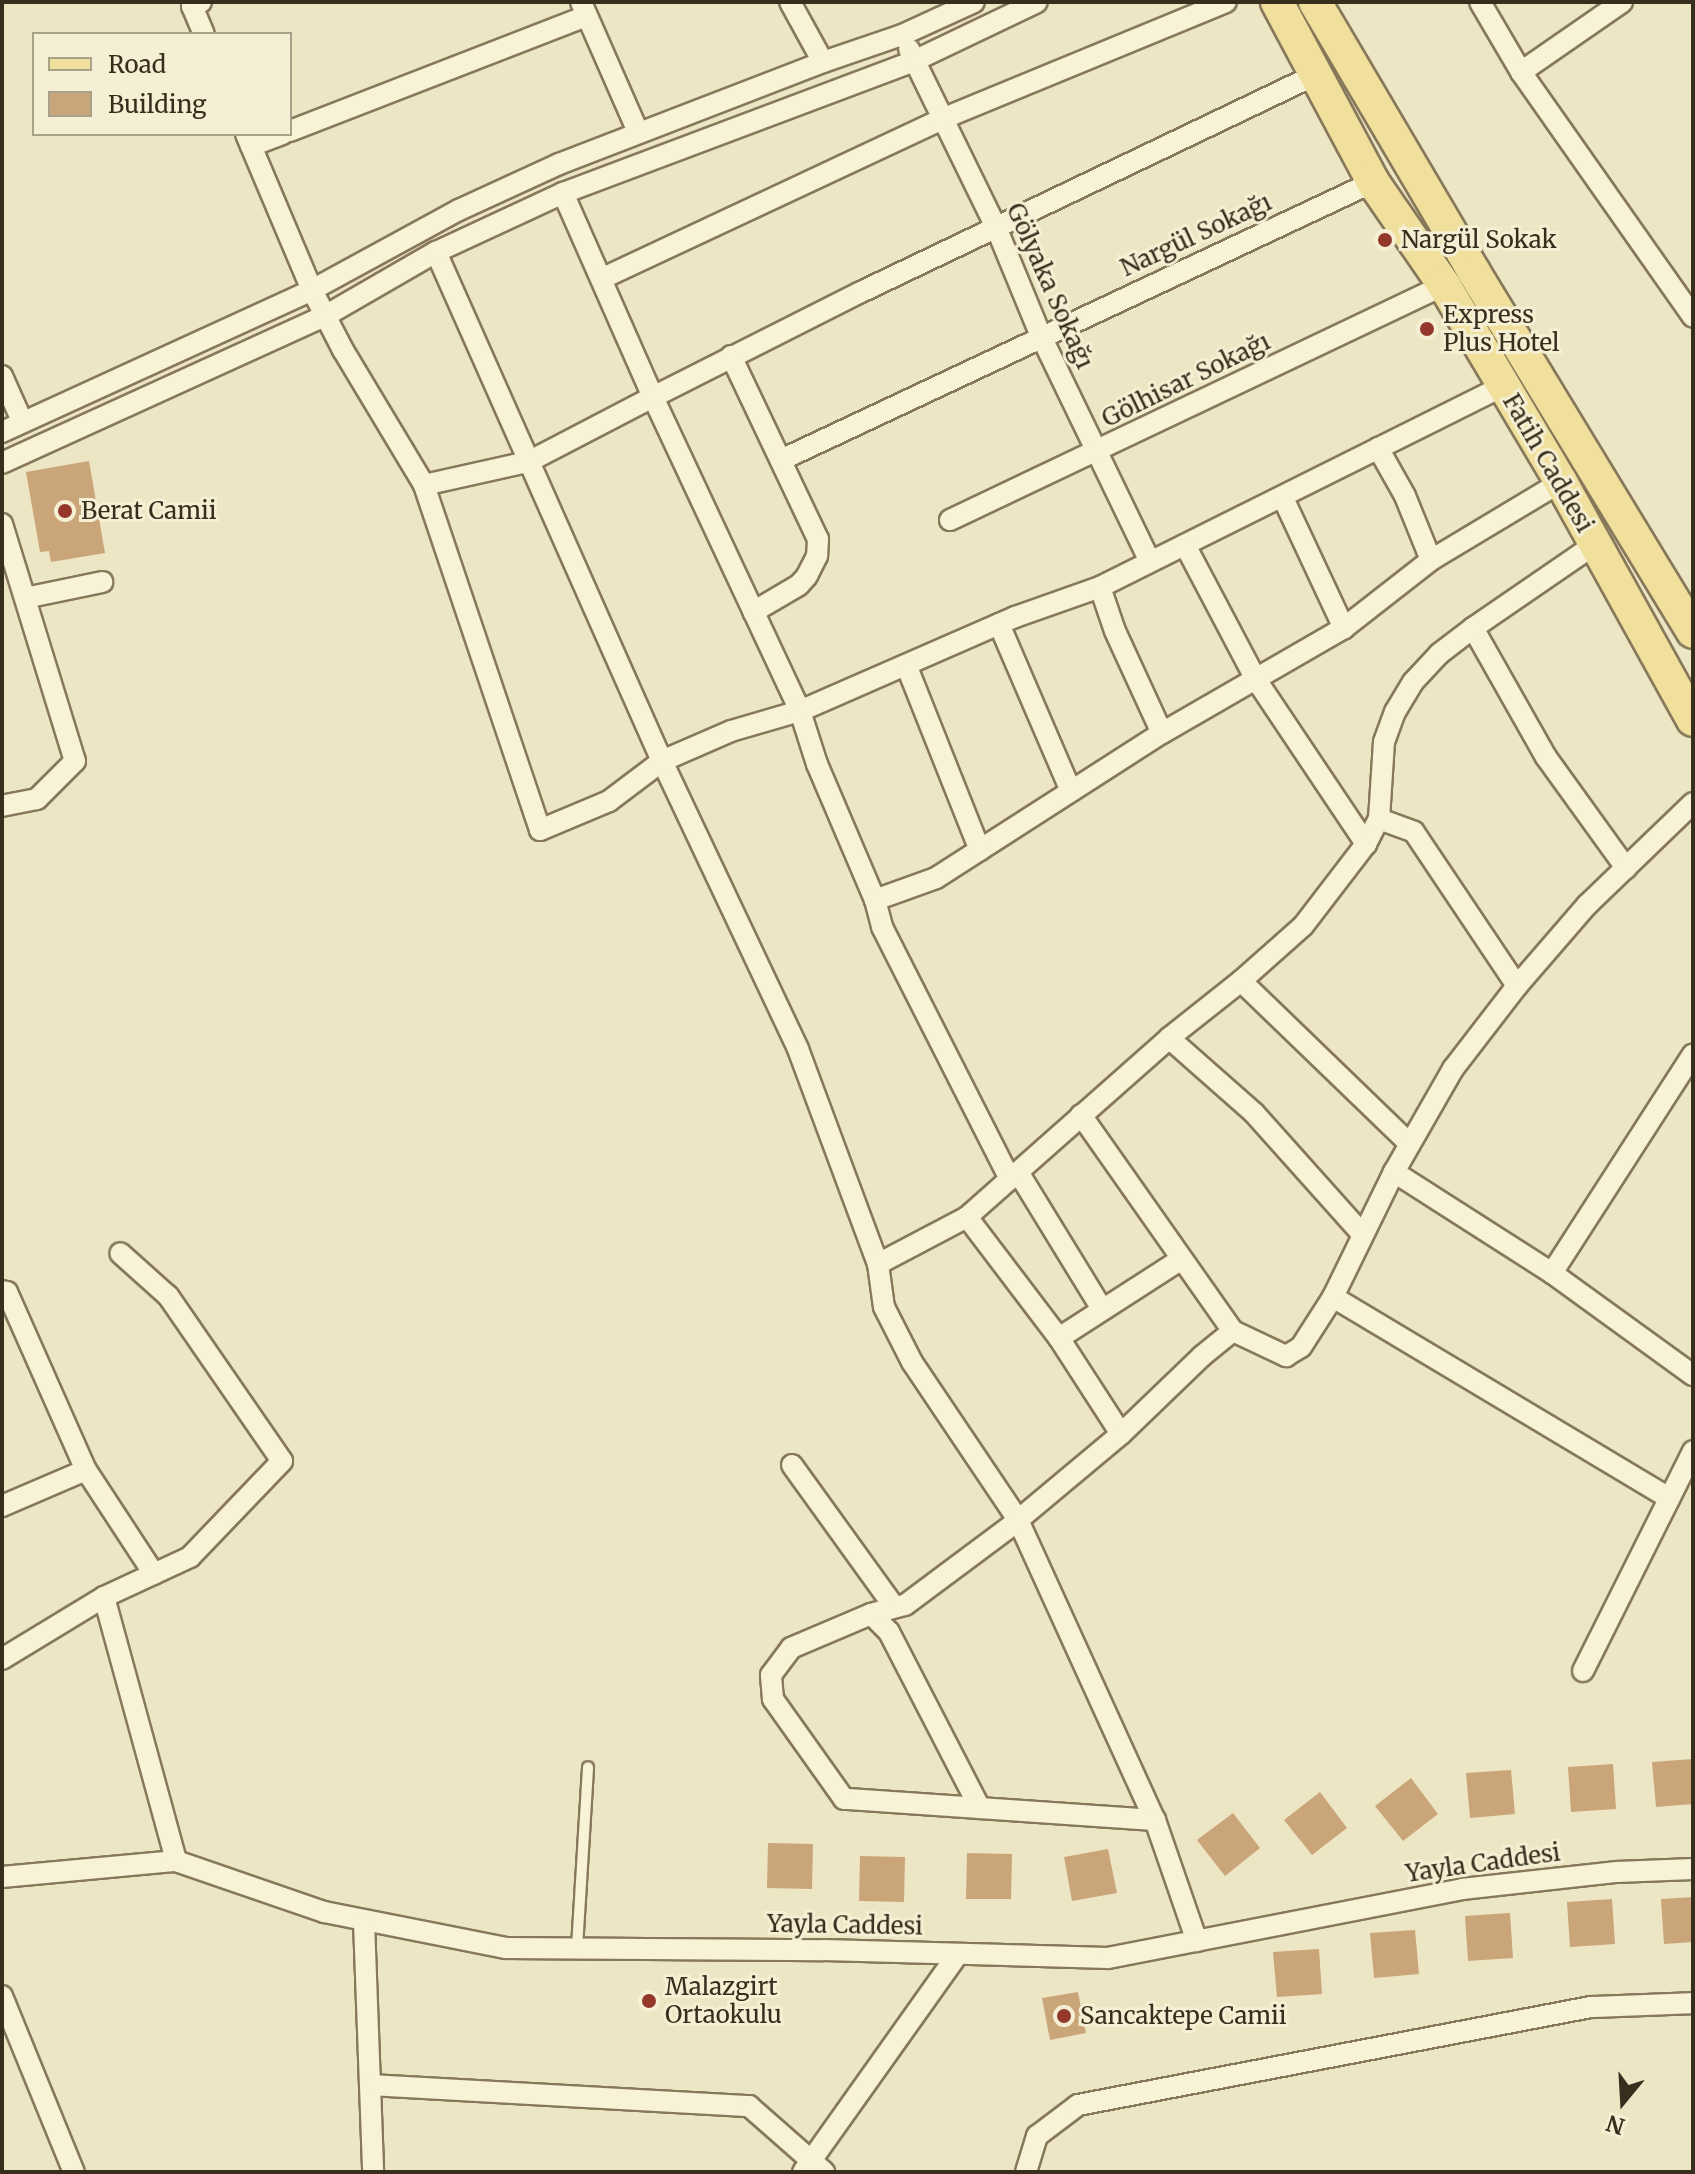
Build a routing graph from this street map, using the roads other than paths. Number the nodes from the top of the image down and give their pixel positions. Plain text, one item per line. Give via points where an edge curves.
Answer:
1 (201, 2) edge
2 (790, 2) edge
3 (974, 2) edge
4 (1037, 2) edge
5 (1226, 2) edge
6 (1277, 2) edge
7 (1315, 2) edge
8 (1480, 2) edge
9 (1622, 2) edge
10 (584, 9) edge
11 (203, 32) edge
12 (902, 35) junction
13 (914, 61) junction
14 (823, 62) junction
15 (1521, 72) junction
16 (1315, 75) junction
17 (942, 119) junction
18 (292, 130) edge
19 (638, 132) junction
20 (272, 136) edge
21 (249, 140) edge
22 (1373, 182) junction
23 (563, 193) junction
24 (996, 227) junction
25 (436, 252) junction
26 (603, 278) junction
27 (1444, 285) junction
28 (312, 290) junction
29 (325, 316) junction
30 (1693, 317) edge
31 (1041, 336) junction
32 (731, 356) junction
33 (2, 376) edge
34 (1504, 386) junction
35 (653, 397) junction
36 (22, 421) junction
37 (2, 432) edge
38 (1378, 448) junction
39 (1100, 451) junction
40 (781, 460) junction
41 (528, 462) junction
42 (2, 463) edge
43 (1561, 482) junction
44 (424, 485) junction
45 (1283, 498) junction
46 (950, 520) dead end
47 (2, 524) edge
48 (1595, 544) junction
49 (1185, 545) junction
50 (1149, 559) junction
51 (1431, 560) junction
52 (102, 582) dead end
53 (1100, 587) junction
54 (25, 598) junction
55 (753, 612) junction
56 (999, 624) junction
57 (1344, 628) junction
58 (1473, 628) junction
59 (1693, 632) edge
60 (907, 667) junction
61 (1255, 678) junction
62 (800, 711) junction
63 (1693, 720) edge
64 (1162, 733) junction
65 (662, 761) junction
66 (1071, 791) junction
67 (1693, 803) edge
68 (2, 806) edge
69 (1379, 819) junction
70 (1366, 844) junction
71 (980, 850) junction
72 (1626, 868) junction
73 (875, 900) junction
74 (1241, 981) junction
75 (1517, 986) junction
76 (1169, 1038) junction
77 (1693, 1054) edge
78 (1081, 1115) junction
79 (1409, 1143) junction
80 (1394, 1172) junction
81 (1014, 1175) junction
82 (967, 1217) junction
83 (1362, 1234) junction
84 (120, 1253) dead end
85 (1180, 1260) junction
86 (878, 1264) junction
87 (1552, 1273) junction
88 (2, 1291) edge
89 (1333, 1297) junction
90 (1102, 1309) junction
91 (1233, 1331) junction
92 (1059, 1338) junction
93 (1693, 1375) edge
94 (1121, 1434) junction
95 (1690, 1464) edge
96 (792, 1465) dead end
97 (86, 1470) junction
98 (1669, 1498) junction
99 (2, 1506) edge
100 (1018, 1520) junction
101 (154, 1574) junction
102 (104, 1597) junction
103 (893, 1605) junction
104 (871, 1614) junction
105 (2, 1659) edge
106 (1583, 1671) dead end
107 (588, 1767) dead end
108 (980, 1808) junction
109 (1155, 1820) junction
110 (176, 1861) junction
111 (1693, 1869) edge
112 (2, 1877) edge
113 (364, 1922) junction
114 (1197, 1941) junction
115 (577, 1948) junction
116 (958, 1954) junction
117 (2, 1996) edge
118 (1693, 2003) edge
119 (371, 2085) junction
120 (813, 2168) edge
121 (74, 2172) edge
122 (373, 2172) edge
123 (1026, 2172) edge

1 - 11 street via 192,6
2 - 14 street
3 - 12 street
4 - 13 street
5 - 17 street
6 - 16 main road, Fatih Caddesi
7 - 59 main road, Fatih Caddesi
8 - 15 street
9 - 15 street
10 - 18 street
10 - 19 street
12 - 13 street, Gölyaka Sokağı
12 - 14 street
13 - 17 street, Gölyaka Sokağı
13 - 23 street
14 - 19 street
15 - 30 street
16 - 22 main road, Fatih Caddesi
16 - 24 street
17 - 24 street, Gölyaka Sokağı
17 - 26 street
19 - 28 street via 459,210
20 - 21 street
21 - 28 street
22 - 27 main road, Fatih Caddesi
22 - 31 street, Nargül Sokağı
23 - 25 street
23 - 26 street
24 - 31 street, Gölyaka Sokağı
24 - 32 street
25 - 29 street
25 - 41 street
26 - 35 street
27 - 34 main road, Fatih Caddesi
27 - 39 street, Gölhisar Sokağı
28 - 29 street
28 - 36 street via 123,380
29 - 42 street
29 - 44 street
31 - 39 street, Gölyaka Sokağı
31 - 40 street, Nargül Sokağı
32 - 35 street
32 - 40 street
33 - 36 street
34 - 38 street
34 - 43 main road, Fatih Caddesi
35 - 41 street
35 - 55 street
36 - 37 street
38 - 45 street
38 - 51 street
39 - 46 street, Gölhisar Sokağı
39 - 50 street, Gölyaka Sokağı
40 - 55 street via 817,530 817,556 799,585
41 - 44 street
41 - 65 street
43 - 48 main road, Fatih Caddesi
43 - 51 street
44 - 65 street via 540,830 609,801
45 - 49 street
45 - 57 street
47 - 54 street
48 - 58 street
48 - 63 main road, Fatih Caddesi
49 - 50 street
49 - 61 street
50 - 53 street
51 - 57 street
52 - 54 street
53 - 56 street
53 - 64 street
54 - 68 street via 75,761 37,799
55 - 62 street
56 - 60 street
56 - 66 street
57 - 61 street
58 - 69 street via 1425,668 1395,712 1384,742
58 - 72 street via 1546,757
60 - 62 street
60 - 71 street
61 - 64 street
61 - 70 street
62 - 65 street via 731,731
62 - 73 street
64 - 66 street
65 - 86 street via 798,1049
66 - 71 street
67 - 72 street
69 - 70 street
69 - 75 street via 1414,832
70 - 74 street via 1303,926
71 - 73 street via 936,878
72 - 75 street
73 - 81 street via 882,927
74 - 76 street
74 - 79 street
75 - 79 street via 1453,1069
76 - 78 street
76 - 83 street via 1254,1113
77 - 87 street
78 - 81 street
78 - 85 street
79 - 80 street
80 - 83 street
80 - 87 street
81 - 82 street
81 - 90 street
82 - 86 street
82 - 92 street
83 - 89 street
84 - 101 street via 168,1296 282,1461 190,1557
85 - 90 street
85 - 91 street
86 - 100 street via 884,1307 912,1362
87 - 93 street
88 - 97 street via 7,1292
89 - 91 street via 1301,1347 1286,1356
89 - 98 street
90 - 92 street
91 - 94 street
92 - 94 street
94 - 100 street
95 - 98 street
96 - 103 street
97 - 99 street
97 - 101 street
98 - 106 street
100 - 103 street via 905,1605
100 - 109 street
101 - 102 street
102 - 105 street
102 - 110 street
103 - 104 street
104 - 108 street via 889,1632
104 - 108 street via 791,1648 771,1675 773,1699 844,1799
107 - 115 lane
108 - 109 street
109 - 114 street
110 - 112 street, Yayla Caddesi
110 - 113 street, Yayla Caddesi
111 - 114 street, Yayla Caddesi via 1462,1889
113 - 115 street, Yayla Caddesi via 505,1948
113 - 119 street
114 - 116 street, Yayla Caddesi via 1108,1958
115 - 116 street, Yayla Caddesi
116 - 120 street
117 - 121 street
118 - 123 street via 1591,2007 1078,2105 1037,2136
119 - 120 street via 749,2106
119 - 122 street

